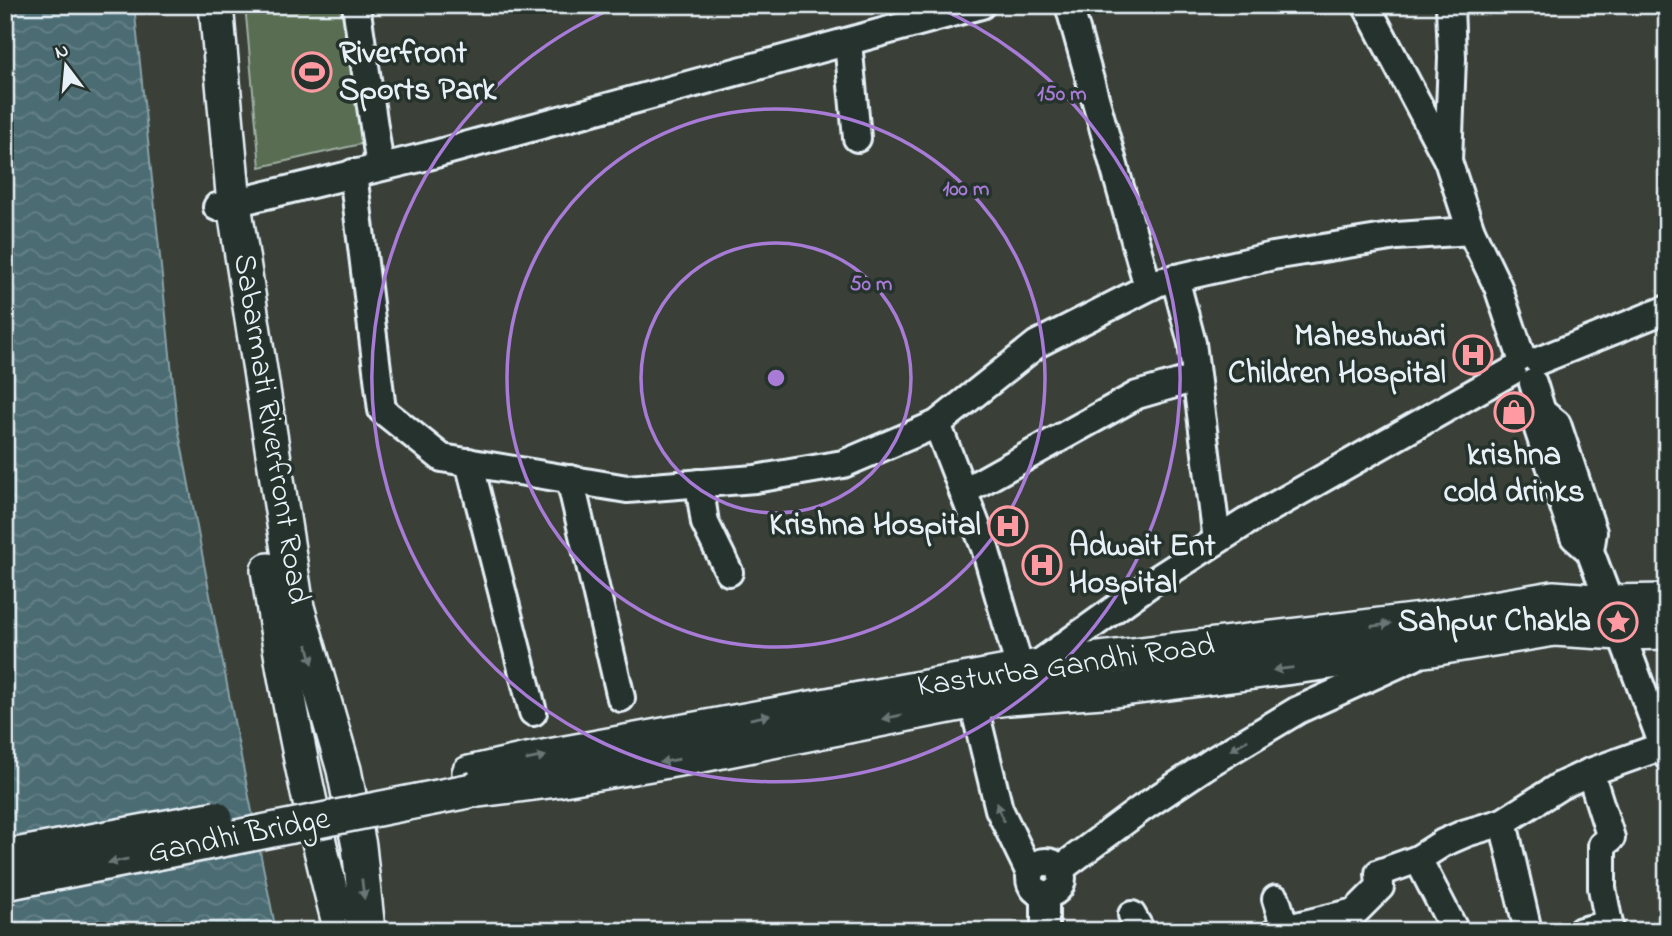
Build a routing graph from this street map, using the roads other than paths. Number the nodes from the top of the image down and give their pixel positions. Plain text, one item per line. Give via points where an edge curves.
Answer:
1 (196, 5) edge
2 (216, 5) edge
3 (356, 5) edge
4 (981, 5) edge
5 (1069, 5) edge
6 (1366, 5) edge
7 (1450, 5) edge
8 (848, 41) junction
9 (857, 138) dead end
10 (1448, 161) junction
11 (380, 167) junction
12 (353, 173) junction
13 (226, 205) junction
14 (1471, 231) junction
15 (1175, 278) junction
16 (1148, 287) junction
17 (1667, 309) edge
18 (1667, 323) edge
19 (1527, 372) junction
20 (1196, 378) junction
21 (937, 424) junction
22 (468, 462) junction
23 (570, 479) junction
24 (699, 483) junction
25 (963, 492) junction
26 (1217, 540) junction
27 (729, 572) dead end
28 (1609, 601) junction
29 (1667, 601) edge
30 (1667, 632) edge
31 (1621, 634) junction
32 (1332, 646) junction
33 (1432, 649) junction
34 (1040, 667) junction
35 (1654, 687) edge
36 (621, 698) dead end
37 (973, 702) junction
38 (1298, 710) junction
39 (533, 712) dead end
40 (1665, 751) edge
41 (1590, 772) junction
42 (471, 782) junction
43 (1503, 822) junction
44 (5, 857) edge
45 (1418, 859) junction
46 (5, 883) edge
47 (1037, 884) junction
48 (1276, 899) dead end
49 (1283, 930) edge
50 (341, 931) edge
51 (368, 931) edge
52 (1045, 931) edge
53 (1455, 931) edge
54 (1528, 931) edge
55 (1581, 931) edge

1 - 13 main road, Sabarmati Riverfront Road via 209,146
2 - 13 main road, Sabarmati Riverfront Road
3 - 11 street
4 - 8 street
5 - 16 street
6 - 10 street
7 - 10 street
8 - 9 street
8 - 11 street
10 - 14 street
11 - 12 street
12 - 13 street
12 - 22 street via 382,410 442,458
13 - 50 main road, Sabarmati Riverfront Road via 273,606 304,774
13 -> 51 main road, Sabarmati Riverfront Road via 296,607 344,770 359,846
14 - 15 street via 1397,236
14 - 19 street via 1498,288
15 - 16 street
15 - 20 street
16 - 21 street via 1037,344
17 - 19 street
18 - 19 street
19 - 26 street
19 - 28 street via 1542,412 1538,429 1574,537 1590,551
19 - 34 street via 1251,529
20 - 25 street via 1137,395
20 - 26 street
21 - 24 street via 843,464
21 - 25 street
22 - 23 street
22 - 39 street
23 - 24 street via 627,489
23 - 36 street
24 - 27 street via 705,523
25 - 34 street
26 - 34 street via 1151,583
28 - 29 main road, Kasturba Gandhi Road
28 - 31 street
32 -> 28 main road, Kasturba Gandhi Road via 1429,618 1553,598
30 - 31 main road, Kasturba Gandhi Road
31 - 33 main road, Kasturba Gandhi Road via 1554,629
31 - 35 street
32 - 33 main road, Kasturba Gandhi Road
32 - 34 main road, Kasturba Gandhi Road
32 -> 37 main road, Kasturba Gandhi Road via 1115,691
32 - 38 street
33 - 38 street
42 -> 34 main road, Kasturba Gandhi Road via 536,758
35 - 40 street
37 -> 42 main road, Kasturba Gandhi Road via 557,780
47 -> 37 street via 999,809
38 -> 47 street via 1141,809 1060,869 1042,862
40 - 41 street
41 - 43 street
41 - 55 street via 1611,838 1602,845 1602,888 1609,923
42 - 44 main road, Gandhi Bridge, bridge
42 -> 46 main road, Gandhi Bridge, bridge
43 - 45 street via 1443,843
43 - 54 street
45 - 49 street via 1379,873 1380,887 1355,912
45 - 53 street
47 - 52 street
48 - 49 street

